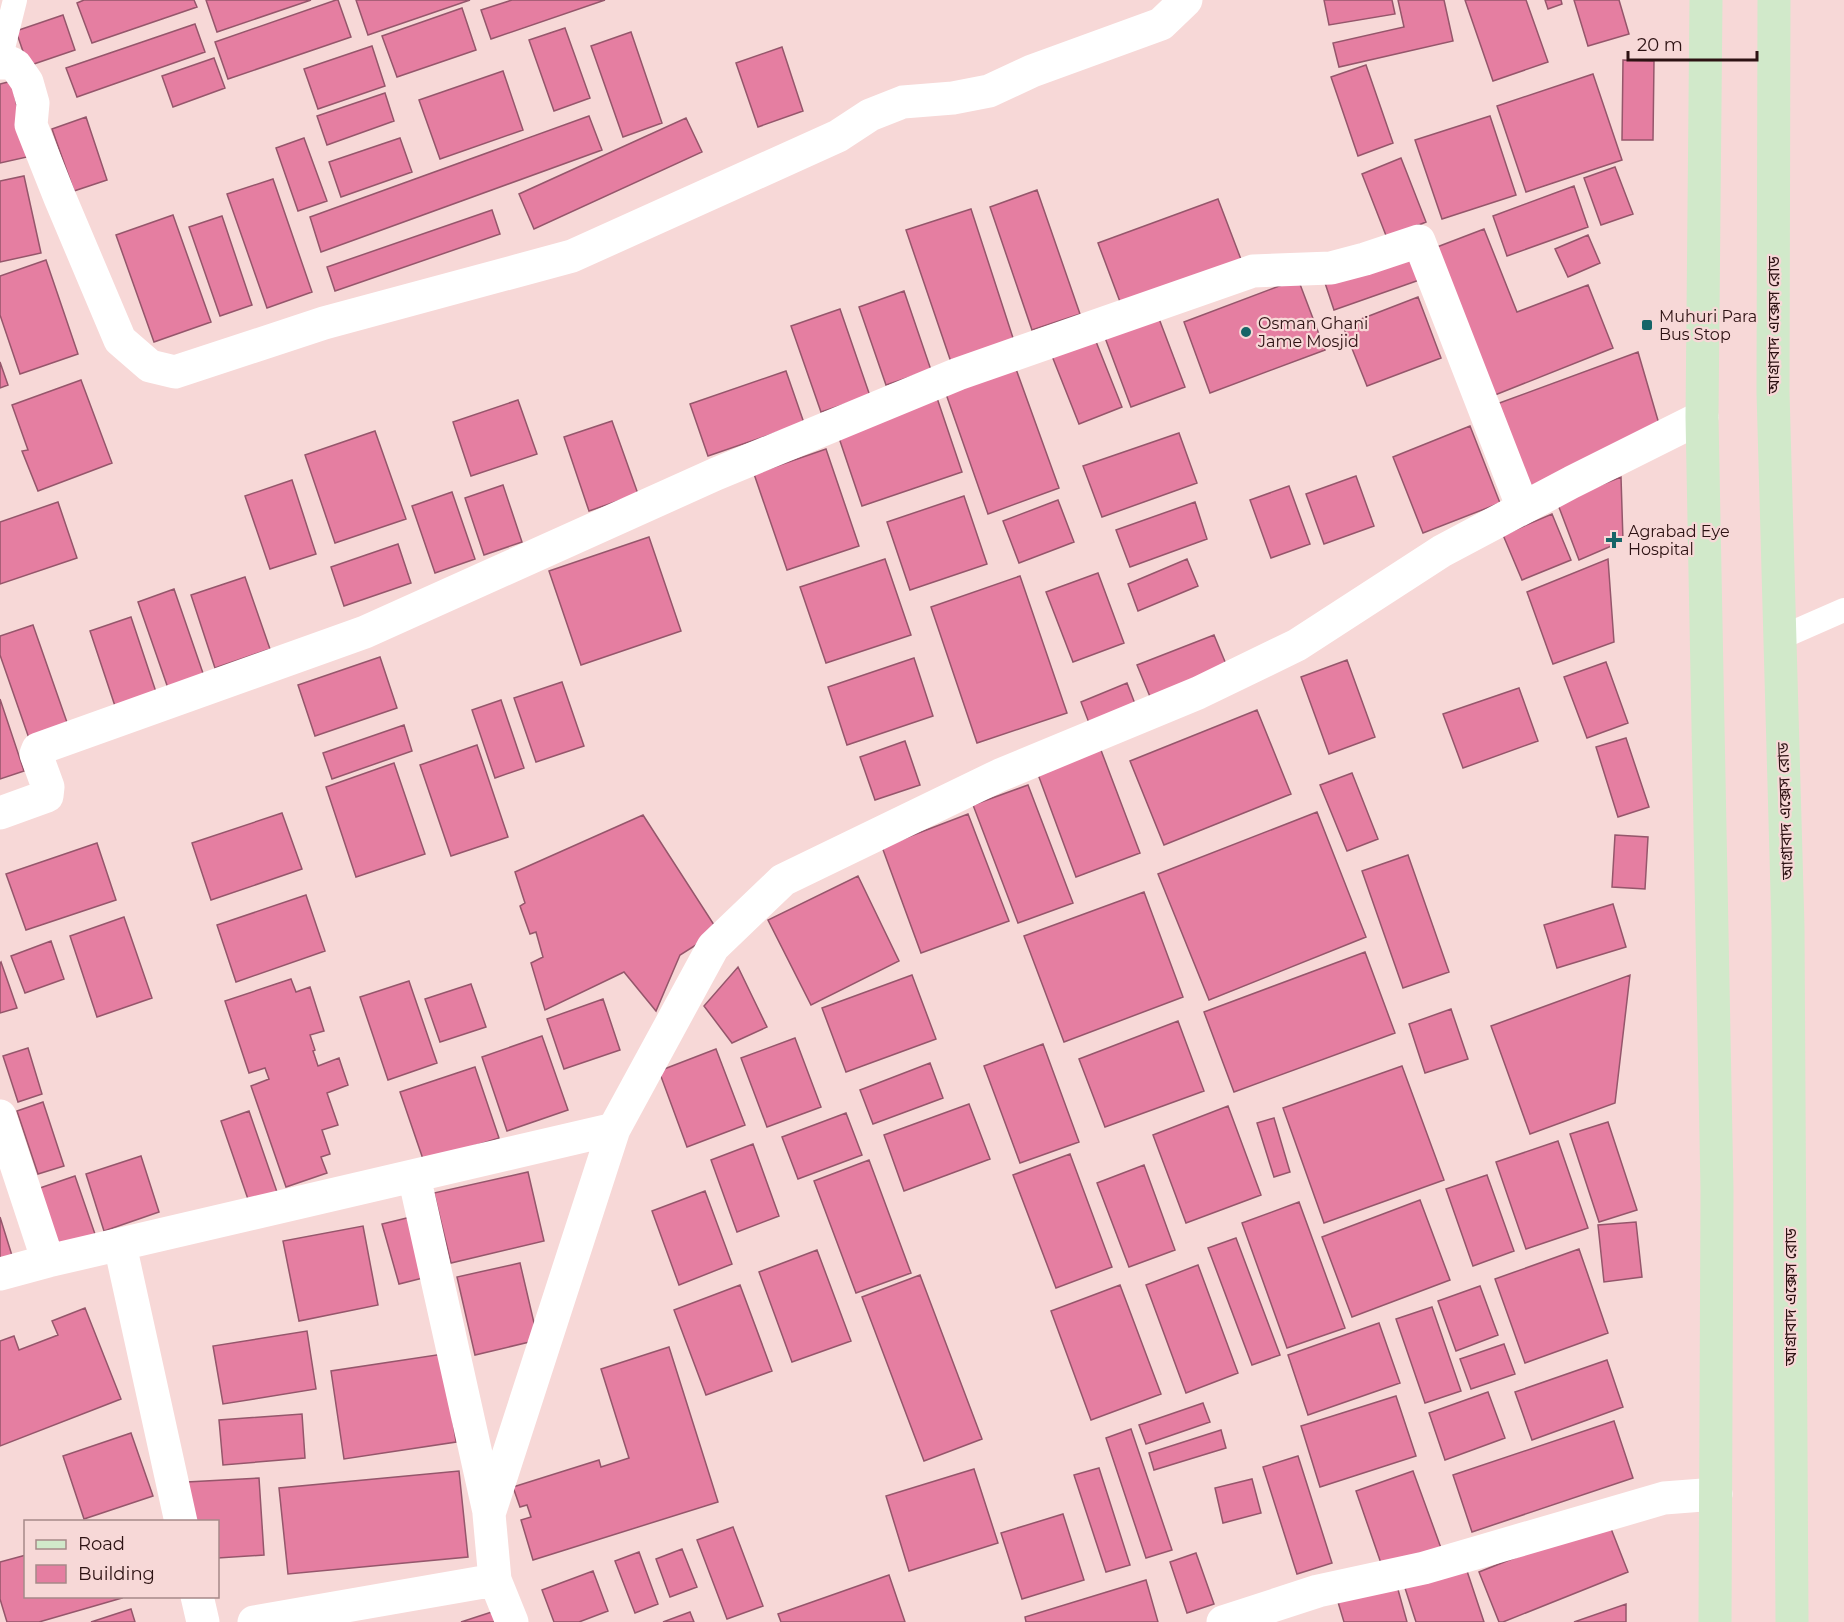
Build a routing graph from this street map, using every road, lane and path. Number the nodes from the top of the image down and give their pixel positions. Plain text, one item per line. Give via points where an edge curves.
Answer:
1 (15, 0) edge
2 (1186, 0) edge
3 (1706, 0) edge
4 (1774, 0) edge
5 (0, 62) edge
6 (1702, 417) junction
7 (1523, 508) junction
8 (1844, 610) edge
9 (1780, 638) junction
10 (0, 813) edge
11 (0, 1116) edge
12 (614, 1129) junction
13 (414, 1176) junction
14 (120, 1245) junction
15 (48, 1261) junction
16 (0, 1274) edge
17 (1716, 1494) junction
18 (489, 1514) junction
19 (181, 1520) edge
20 (495, 1580) junction
21 (197, 1598) edge
22 (203, 1622) edge
23 (254, 1622) edge
24 (512, 1622) edge
25 (1223, 1622) edge
26 (1715, 1622) edge
27 (1791, 1622) edge

1 - 5 lane
2 - 5 street via 1161,24 989,90 903,102 838,136 572,256 324,323 175,372 150,366 120,340 32,125 33,103 27,82 16,66
3 - 6 main road
4 - 9 main road, আগ্রাবাদ এক্সেস রোড via 1773,392
6 - 7 street
6 - 17 main road via 1717,1178
7 - 10 street via 1419,241 1330,268 1253,271 958,374 716,474 365,632 38,750 47,796
7 - 12 street via 1442,551 1297,645 1198,693 1000,775 783,880 713,947
8 - 9 lane
9 - 27 main road, আগ্রাবাদ এক্সেস রোড via 1788,927
11 - 15 street
12 - 13 street
12 - 18 street
13 - 14 street
13 - 18 street
14 - 15 street
14 - 19 street
15 - 16 street
17 - 25 street via 1664,1498 1424,1568 1318,1591
17 - 26 main road
18 - 20 street
20 - 23 street
20 - 24 street
21 - 22 street

